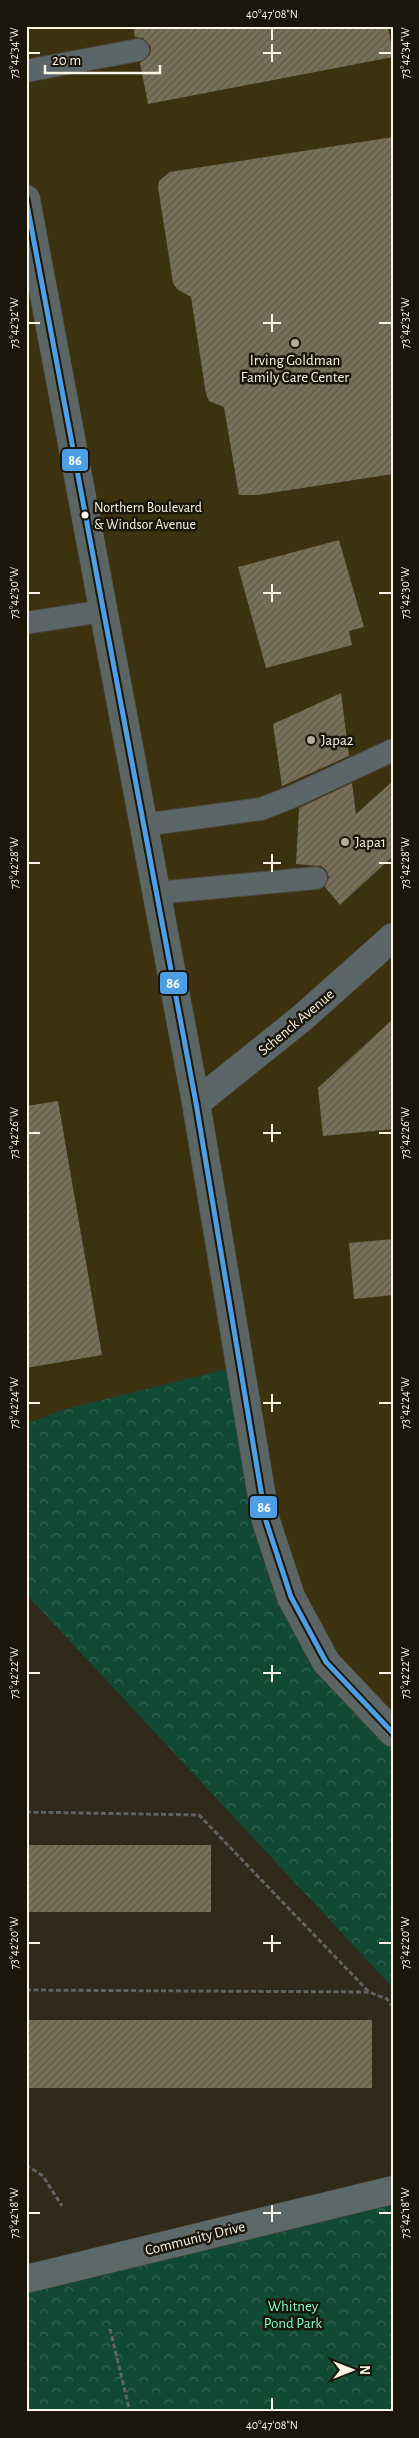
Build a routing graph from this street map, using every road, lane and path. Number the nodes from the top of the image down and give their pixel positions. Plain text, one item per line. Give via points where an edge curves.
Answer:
1 (138, 50) dead end
2 (26, 71) edge
3 (26, 199) edge
4 (103, 611) junction
5 (26, 623) edge
6 (393, 750) edge
7 (143, 824) junction
8 (316, 878) dead end
9 (155, 893) junction
10 (393, 936) edge
11 (196, 1103) junction
12 (393, 1733) edge
13 (26, 1812) edge
14 (26, 1990) edge
15 (369, 1992) junction
16 (393, 2008) edge
17 (26, 2165) edge
18 (393, 2190) edge
19 (62, 2206) dead end
20 (26, 2279) edge
21 (110, 2329) dead end
22 (130, 2412) edge

1 - 2 lane
3 - 4 main road
4 - 5 lane
4 - 7 main road
6 - 7 lane via 261,808
7 - 9 main road
8 - 9 lane
9 - 11 main road
10 - 11 street, Schenck Avenue via 302,1018
11 - 12 main road via 266,1521 291,1597 326,1662
13 - 15 path via 198,1815
14 - 15 path
15 - 16 path via 386,1999
17 - 19 path via 43,2176
18 - 20 main road, Community Drive
21 - 22 path

